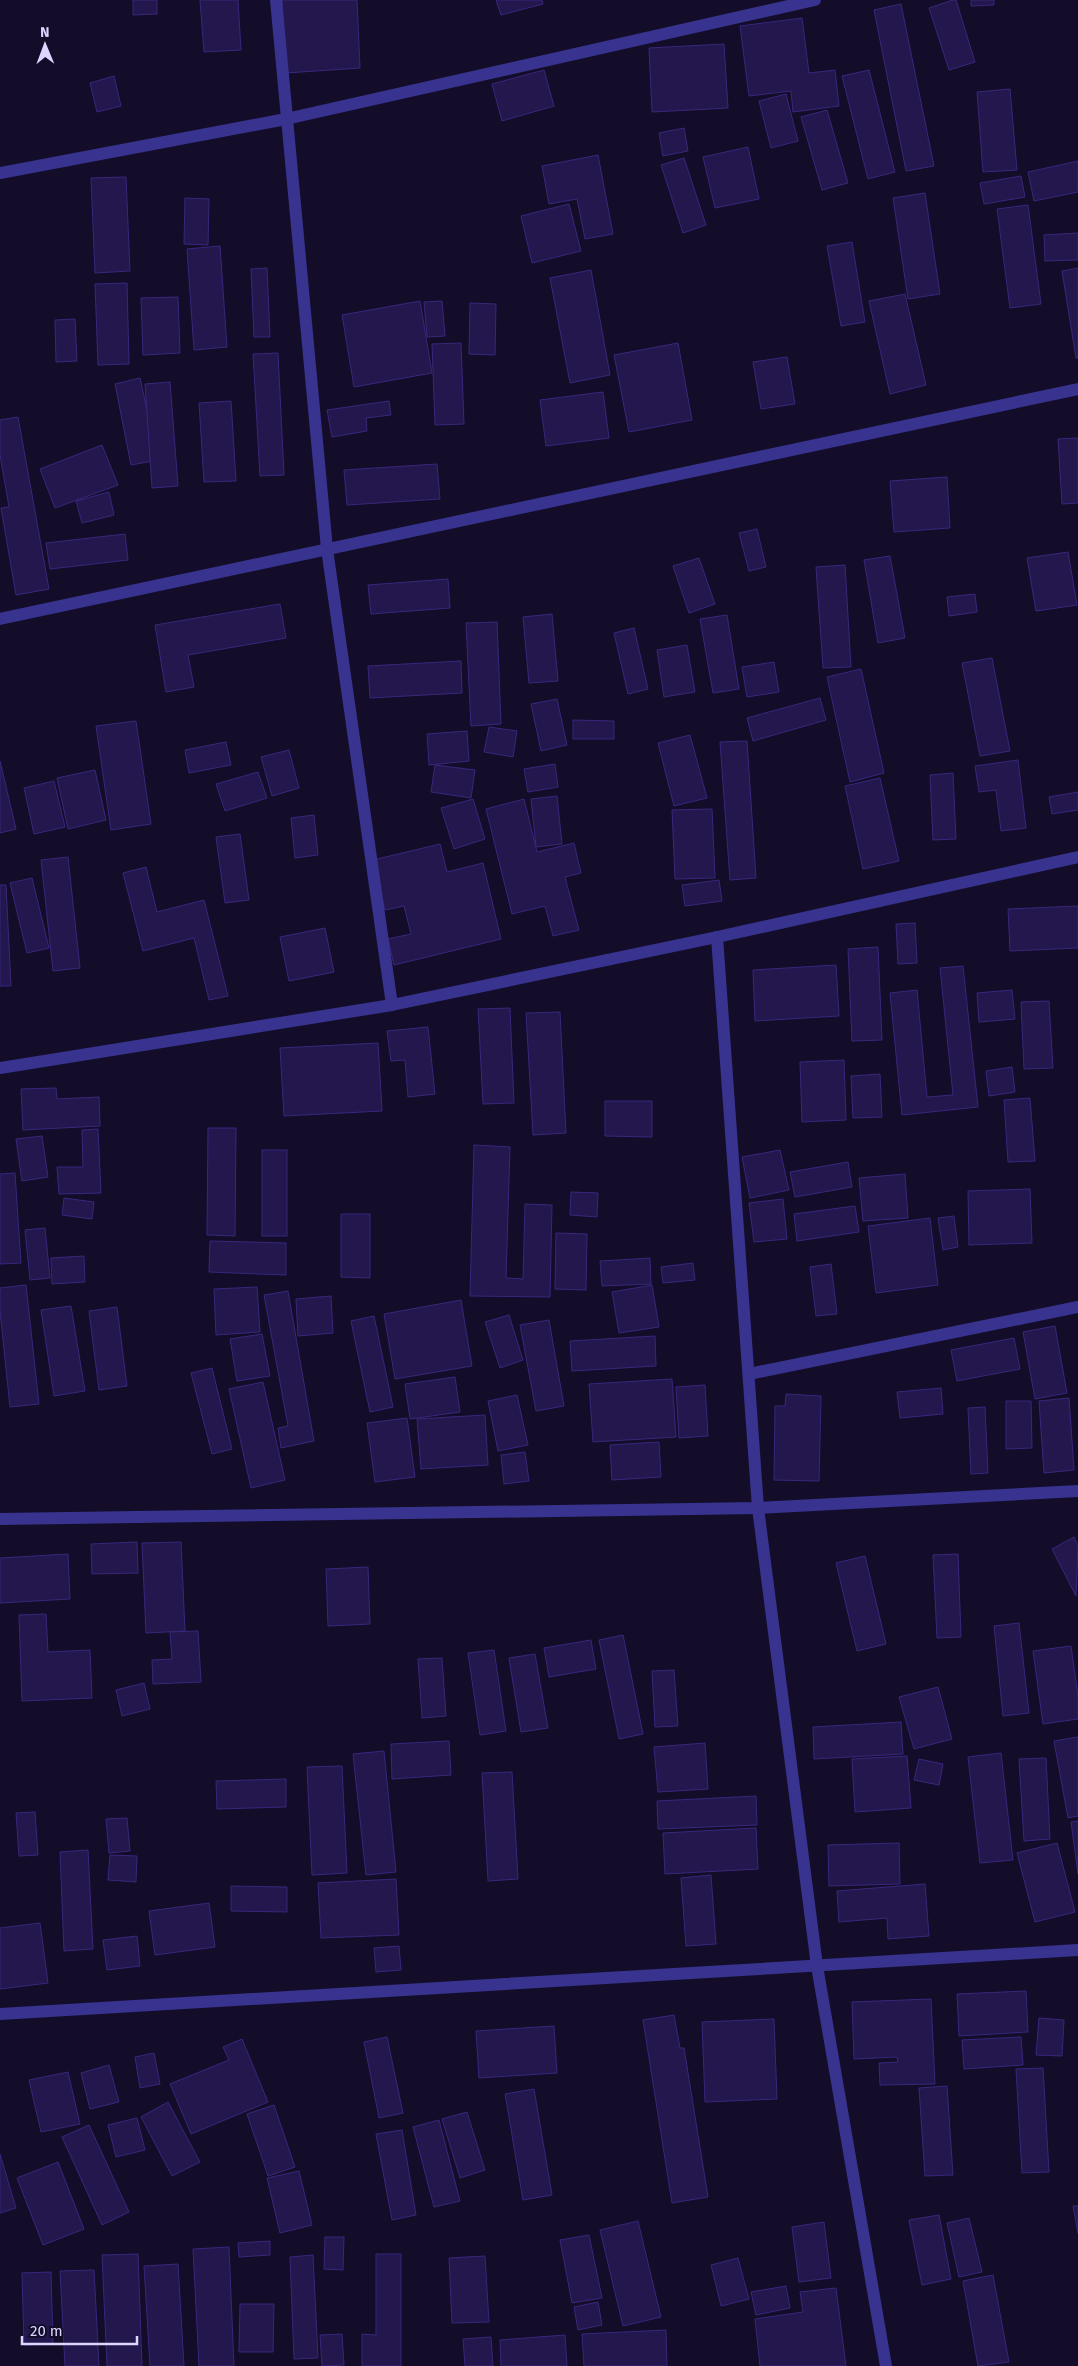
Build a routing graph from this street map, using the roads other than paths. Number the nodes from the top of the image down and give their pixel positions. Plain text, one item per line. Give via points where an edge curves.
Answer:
1 (276, 0) edge
2 (815, 0) edge
3 (286, 119) junction
4 (0, 173) edge
5 (1078, 389) edge
6 (327, 549) junction
7 (0, 618) edge
8 (1078, 857) edge
9 (717, 937) junction
10 (392, 1005) junction
11 (0, 1068) edge
12 (1078, 1307) edge
13 (749, 1374) junction
14 (1078, 1491) edge
15 (758, 1508) junction
16 (0, 1519) edge
17 (1078, 1950) edge
18 (817, 1966) junction
19 (0, 2014) edge
20 (886, 2366) edge

1 - 3 street
2 - 3 street
3 - 4 street
3 - 6 street
5 - 6 street
6 - 7 street
6 - 10 street
8 - 9 street
9 - 10 street
9 - 13 street
10 - 11 street
12 - 13 street
13 - 15 street
14 - 15 street
15 - 16 street
15 - 18 street
17 - 18 street
18 - 19 street
18 - 20 street

